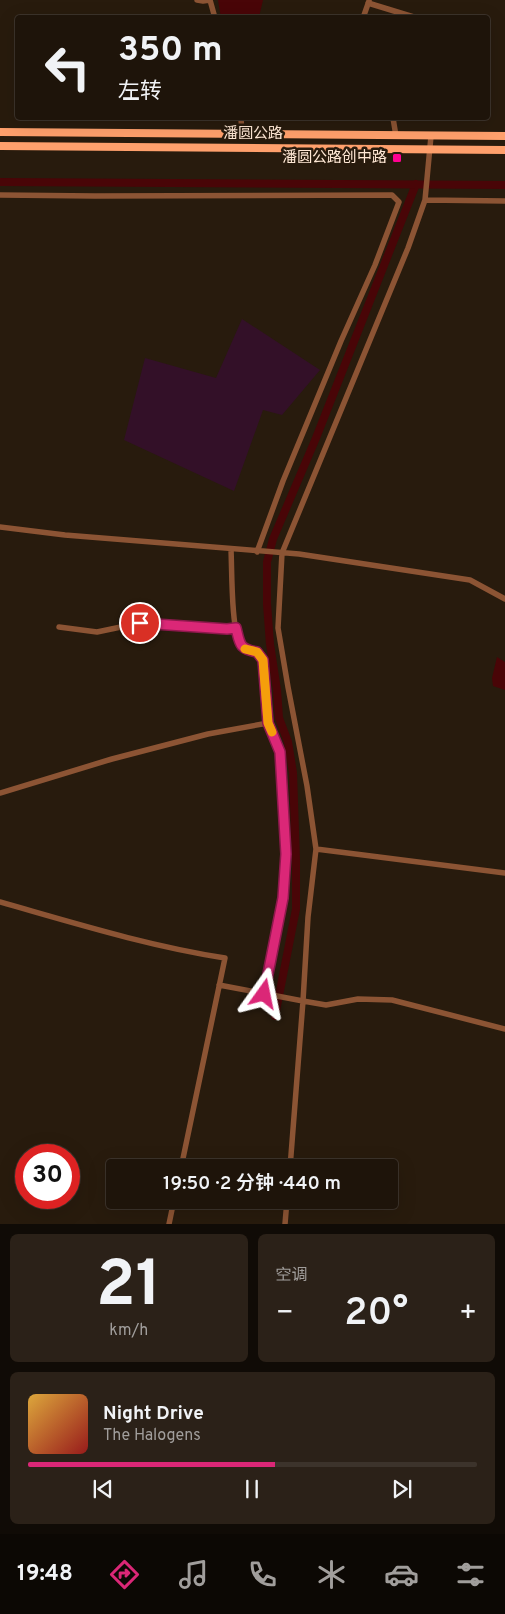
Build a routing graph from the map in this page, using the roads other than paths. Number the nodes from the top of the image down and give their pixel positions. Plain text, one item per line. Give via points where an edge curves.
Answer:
1 (197, 0) edge
2 (210, 0) edge
3 (369, 2) edge
4 (214, 15) edge
5 (364, 15) edge
6 (408, 15) edge
7 (242, 120) edge
8 (393, 120) edge
9 (0, 132) edge
10 (242, 135) junction
11 (396, 136) junction
12 (430, 136) junction
13 (505, 136) edge
14 (0, 146) edge
15 (430, 150) junction
16 (505, 150) edge
17 (0, 195) edge
18 (425, 200) junction
19 (505, 201) edge
20 (0, 527) edge
21 (231, 550) junction
22 (258, 552) junction
23 (280, 553) junction
24 (505, 599) edge
25 (59, 627) dead end
26 (236, 628) junction
27 (268, 723) junction
28 (0, 793) edge
29 (316, 849) junction
30 (505, 873) edge
31 (0, 902) edge
32 (219, 985) junction
33 (264, 994) junction
34 (303, 1001) junction
35 (505, 1030) edge
36 (183, 1159) edge
37 (291, 1159) edge
38 (172, 1209) edge
39 (286, 1209) edge
40 (169, 1224) edge
41 (285, 1224) edge

1 - 2 street
2 - 4 street
3 - 5 street
3 - 6 street
7 - 10 street
8 - 11 street
9 - 10 main road, 潘圆公路
10 - 11 main road, 潘圆公路
11 - 12 main road, 潘圆公路
12 - 13 main road, 潘圆公路
12 - 15 street
14 - 15 main road, 潘圆公路
15 - 16 main road, 潘圆公路
15 - 18 street
17 - 22 street via 392,195 398,202 375,265 283,481
18 - 19 street
18 - 23 street via 408,248
20 - 21 street
21 - 22 street
21 - 26 street
22 - 23 street
23 - 24 street via 470,580
23 - 29 street via 278,628
25 - 26 street via 97,632 140,623
26 - 27 street via 242,646 257,652 263,660
27 - 28 street via 122,756
27 - 33 street via 280,752 286,854 283,898
29 - 30 street
29 - 34 street
31 - 32 street via 120,937 225,958
32 - 33 street
32 - 36 street
33 - 34 street
34 - 35 street via 326,1005 358,999 392,1000
34 - 37 street
38 - 40 street
39 - 41 street

